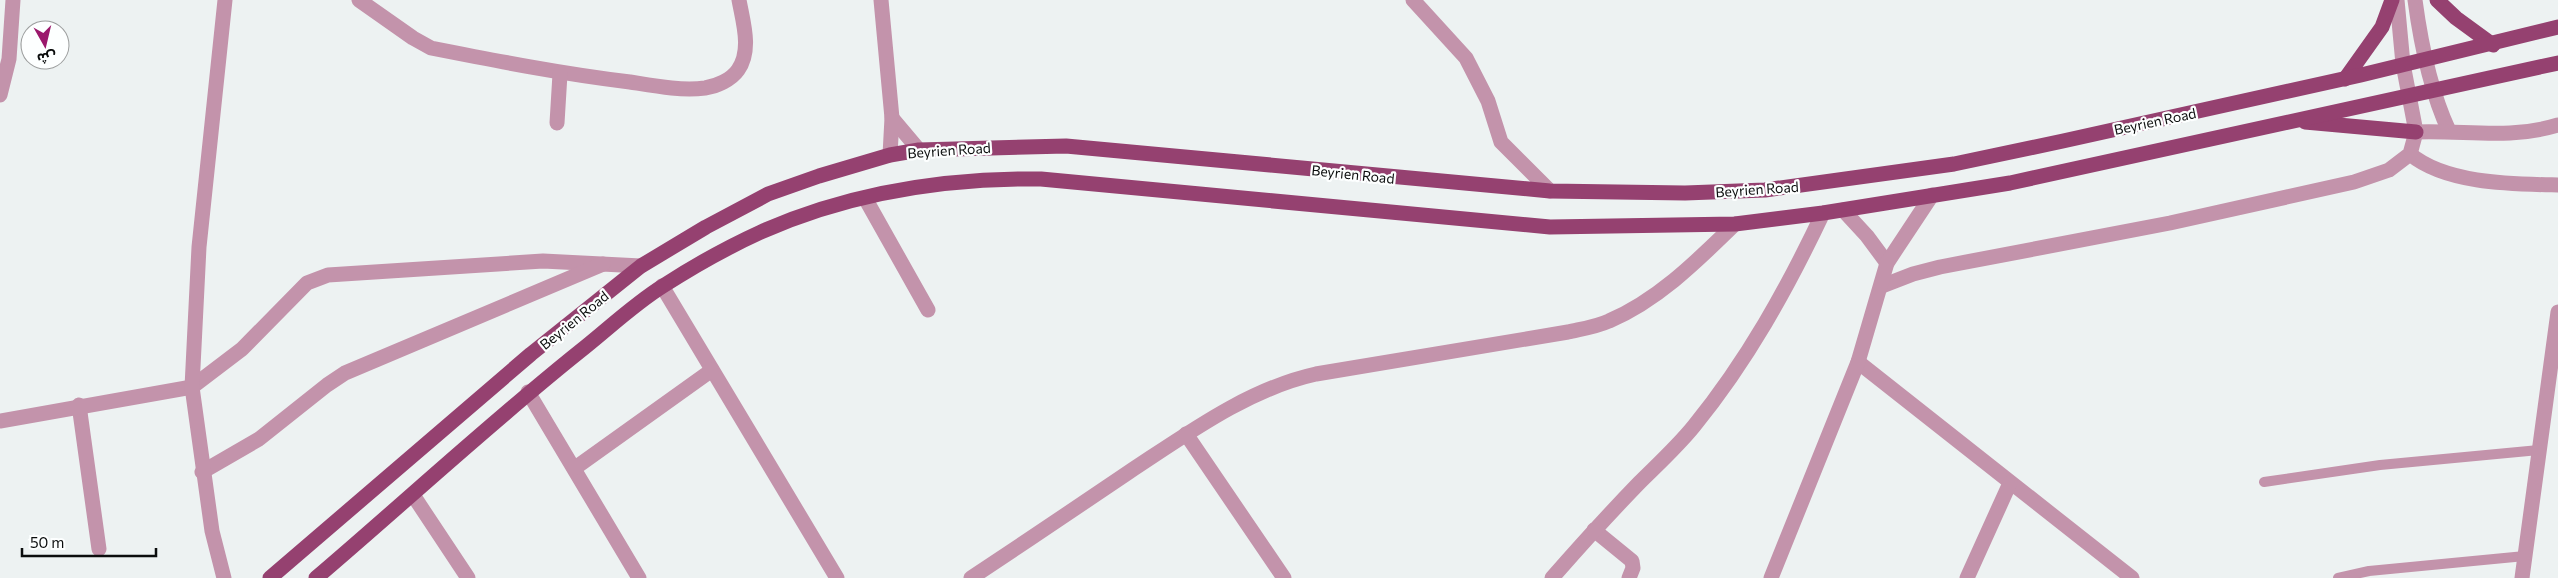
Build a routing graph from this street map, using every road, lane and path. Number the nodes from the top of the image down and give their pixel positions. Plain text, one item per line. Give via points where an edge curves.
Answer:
1 (13, 0) edge
2 (225, 0) edge
3 (359, 0) edge
4 (739, 0) edge
5 (881, 0) edge
6 (1413, 0) edge
7 (2392, 0) edge
8 (2397, 0) edge
9 (2415, 0) edge
10 (2437, 0) edge
11 (2558, 27) edge
12 (2492, 45) junction
13 (2425, 59) junction
14 (2558, 63) edge
15 (2403, 64) junction
16 (560, 74) junction
17 (2344, 79) junction
18 (2433, 90) junction
19 (0, 95) edge
20 (2409, 96) junction
21 (892, 118) junction
22 (2291, 121) junction
23 (557, 123) dead end
24 (2558, 125) edge
25 (2449, 131) junction
26 (2416, 132) junction
27 (919, 150) junction
28 (2410, 154) junction
29 (890, 155) junction
30 (2558, 185) edge
31 (1550, 192) junction
32 (1932, 195) junction
33 (865, 198) junction
34 (1843, 210) junction
35 (1823, 213) junction
36 (1735, 224) junction
37 (607, 263) junction
38 (1887, 263) junction
39 (642, 266) junction
40 (662, 286) junction
41 (1882, 286) junction
42 (928, 310) dead end
43 (2558, 312) edge
44 (1858, 362) junction
45 (712, 370) junction
46 (192, 387) junction
47 (528, 392) junction
48 (79, 406) junction
49 (0, 421) edge
50 (1186, 434) junction
51 (2539, 450) junction
52 (575, 468) junction
53 (202, 472) junction
54 (2264, 482) dead end
55 (2010, 483) junction
56 (413, 495) junction
57 (1594, 530) junction
58 (99, 549) dead end
59 (2525, 556) junction
60 (2124, 576) edge
61 (224, 578) edge
62 (270, 578) edge
63 (316, 578) edge
64 (468, 578) edge
65 (639, 578) edge
66 (837, 578) edge
67 (971, 578) edge
68 (1284, 578) edge
69 (1552, 578) edge
70 (1629, 578) edge
71 (1771, 578) edge
72 (1967, 578) edge
73 (2338, 578) edge
74 (2522, 578) edge

1 - 19 street via 9,59
2 - 46 street via 199,247
3 - 16 street via 431,48
4 - 16 street via 746,47 744,58 738,71 724,82 707,88 684,89
5 - 21 street
6 - 31 street via 1466,58 1488,101 1501,142
7 - 17 main road via 2375,40
8 - 15 street
9 - 13 street
10 - 12 main road
11 - 12 main road, Beyrien Road
12 - 13 main road, Beyrien Road
13 - 15 main road, Beyrien Road
13 - 18 street
14 - 18 main road, Beyrien Road
15 - 17 main road, Beyrien Road
15 - 20 street
16 - 23 street
17 - 31 main road, Beyrien Road via 1954,164 1843,181 1765,190 1694,193
18 - 20 main road, Beyrien Road
18 - 25 street
20 - 22 main road, Beyrien Road
20 - 26 street
21 - 27 street
21 - 29 street
22 - 26 main road
22 - 32 main road, Beyrien Road via 2010,183
24 - 25 street via 2514,134
25 - 26 street
26 - 28 street
27 - 29 main road, Beyrien Road
27 - 31 main road, Beyrien Road via 1066,146
28 - 30 street via 2429,167 2459,176
28 - 41 street via 2389,170 2354,182 2170,223 1940,267
29 - 39 main road, Beyrien Road via 768,194 706,226
32 - 34 main road, Beyrien Road
32 - 38 street
33 - 36 main road, Beyrien Road via 932,184 1041,179 1550,227
33 - 40 main road, Beyrien Road via 801,216 760,233
33 - 42 street
34 - 35 main road, Beyrien Road
34 - 38 street
35 - 36 main road, Beyrien Road
35 - 57 street via 1789,285 1746,357 1692,428
36 - 50 street via 1671,282 1634,309 1607,322 1568,332 1289,380
37 - 39 street
37 - 46 street via 543,261 318,278 302,288 242,349
37 - 53 street via 345,373 259,439
38 - 41 street
39 - 62 main road, Beyrien Road via 531,354
40 - 45 street
40 - 47 main road, Beyrien Road
41 - 44 street
43 - 51 street
44 - 55 street
44 - 71 street
45 - 52 street
45 - 66 street
46 - 48 street
46 - 53 street
47 - 52 street
47 - 56 main road, Beyrien Road
48 - 49 street
48 - 58 street
50 - 67 street
50 - 68 street
51 - 54 lane via 2380,465
51 - 59 street
52 - 65 street
53 - 61 street via 215,548
55 - 60 street
55 - 72 street
56 - 63 main road, Beyrien Road
56 - 64 street
57 - 69 street
57 - 70 street via 1632,560
59 - 73 lane via 2378,570
59 - 74 street

